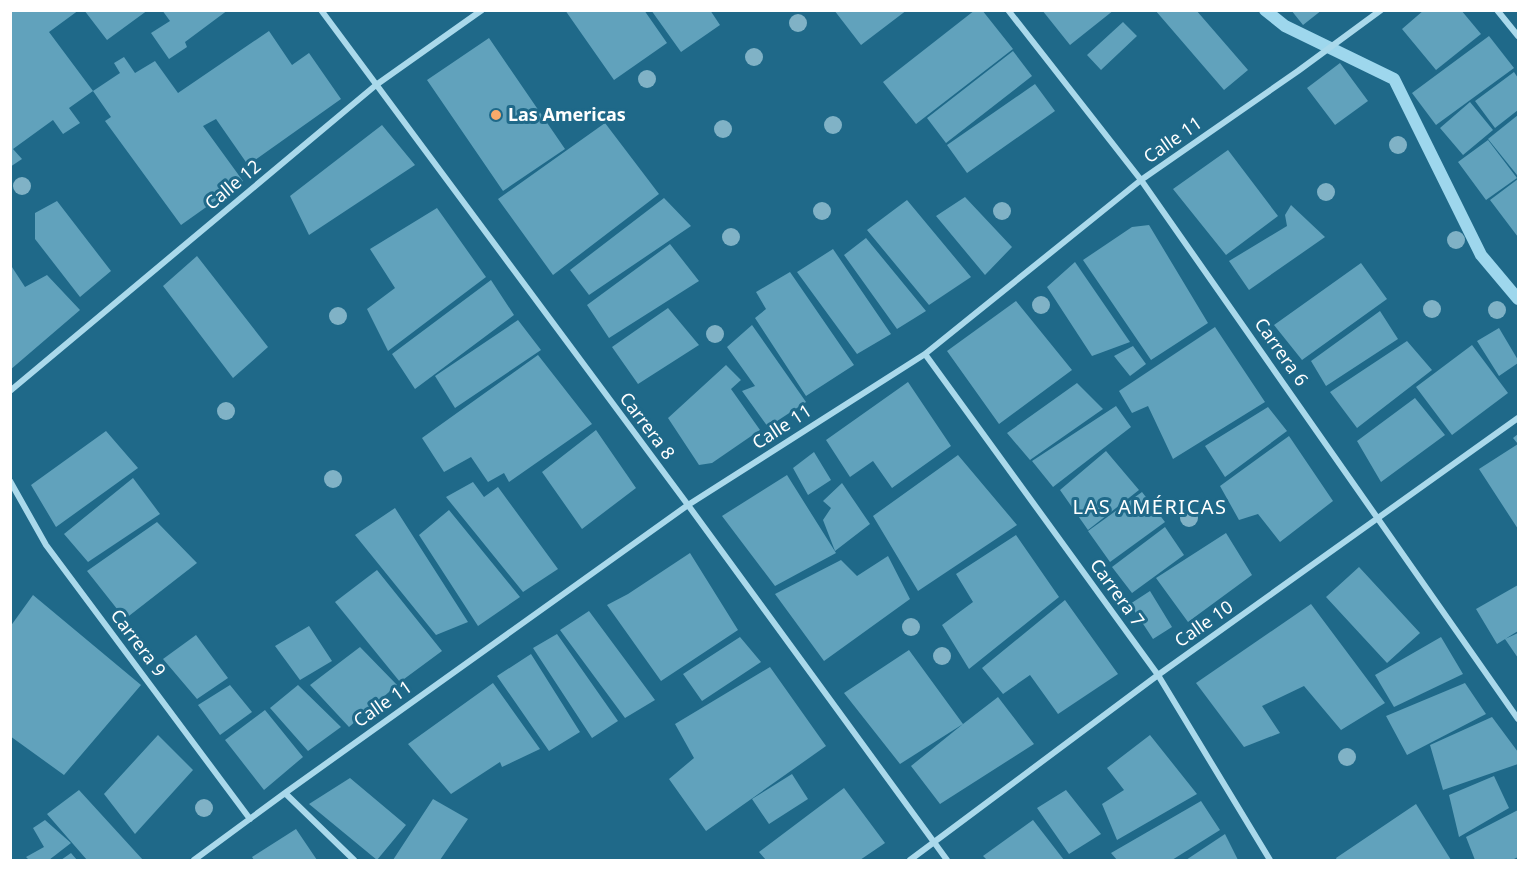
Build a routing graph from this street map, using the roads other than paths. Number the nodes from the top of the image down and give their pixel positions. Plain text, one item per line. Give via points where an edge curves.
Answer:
1 (321, 10) edge
2 (482, 10) edge
3 (1008, 10) edge
4 (1381, 10) edge
5 (1497, 10) edge
6 (1518, 36) edge
7 (376, 85) junction
8 (1142, 180) junction
9 (925, 354) junction
10 (10, 391) edge
11 (1518, 418) edge
12 (10, 481) edge
13 (688, 505) junction
14 (1380, 518) junction
15 (1158, 675) junction
16 (1518, 718) edge
17 (285, 792) junction
18 (250, 819) junction
19 (934, 841) junction
20 (194, 861) edge
21 (354, 861) edge
22 (910, 861) edge
23 (947, 861) edge
24 (1270, 861) edge

1 - 7 street, Carrera 8
2 - 7 street, Calle 12
3 - 8 street, Carrera 6
4 - 8 street, Calle 11
5 - 6 street
7 - 10 street, Calle 12
7 - 13 street, Carrera 8
8 - 9 street, Calle 11
8 - 14 street, Carrera 6
9 - 13 street, Calle 11
9 - 15 street, Carrera 7
11 - 14 street, Calle 10
12 - 18 street, Carrera 9 via 46,545
13 - 17 street, Calle 11
13 - 19 street, Carrera 8
14 - 15 street, Calle 10
14 - 16 street, Carrera 6
15 - 19 street, Calle 10
15 - 24 street, Carrera 7
17 - 18 street, Calle 11
17 - 21 street
18 - 20 street, Calle 11
19 - 22 street, Calle 10
19 - 23 street, Carrera 8

